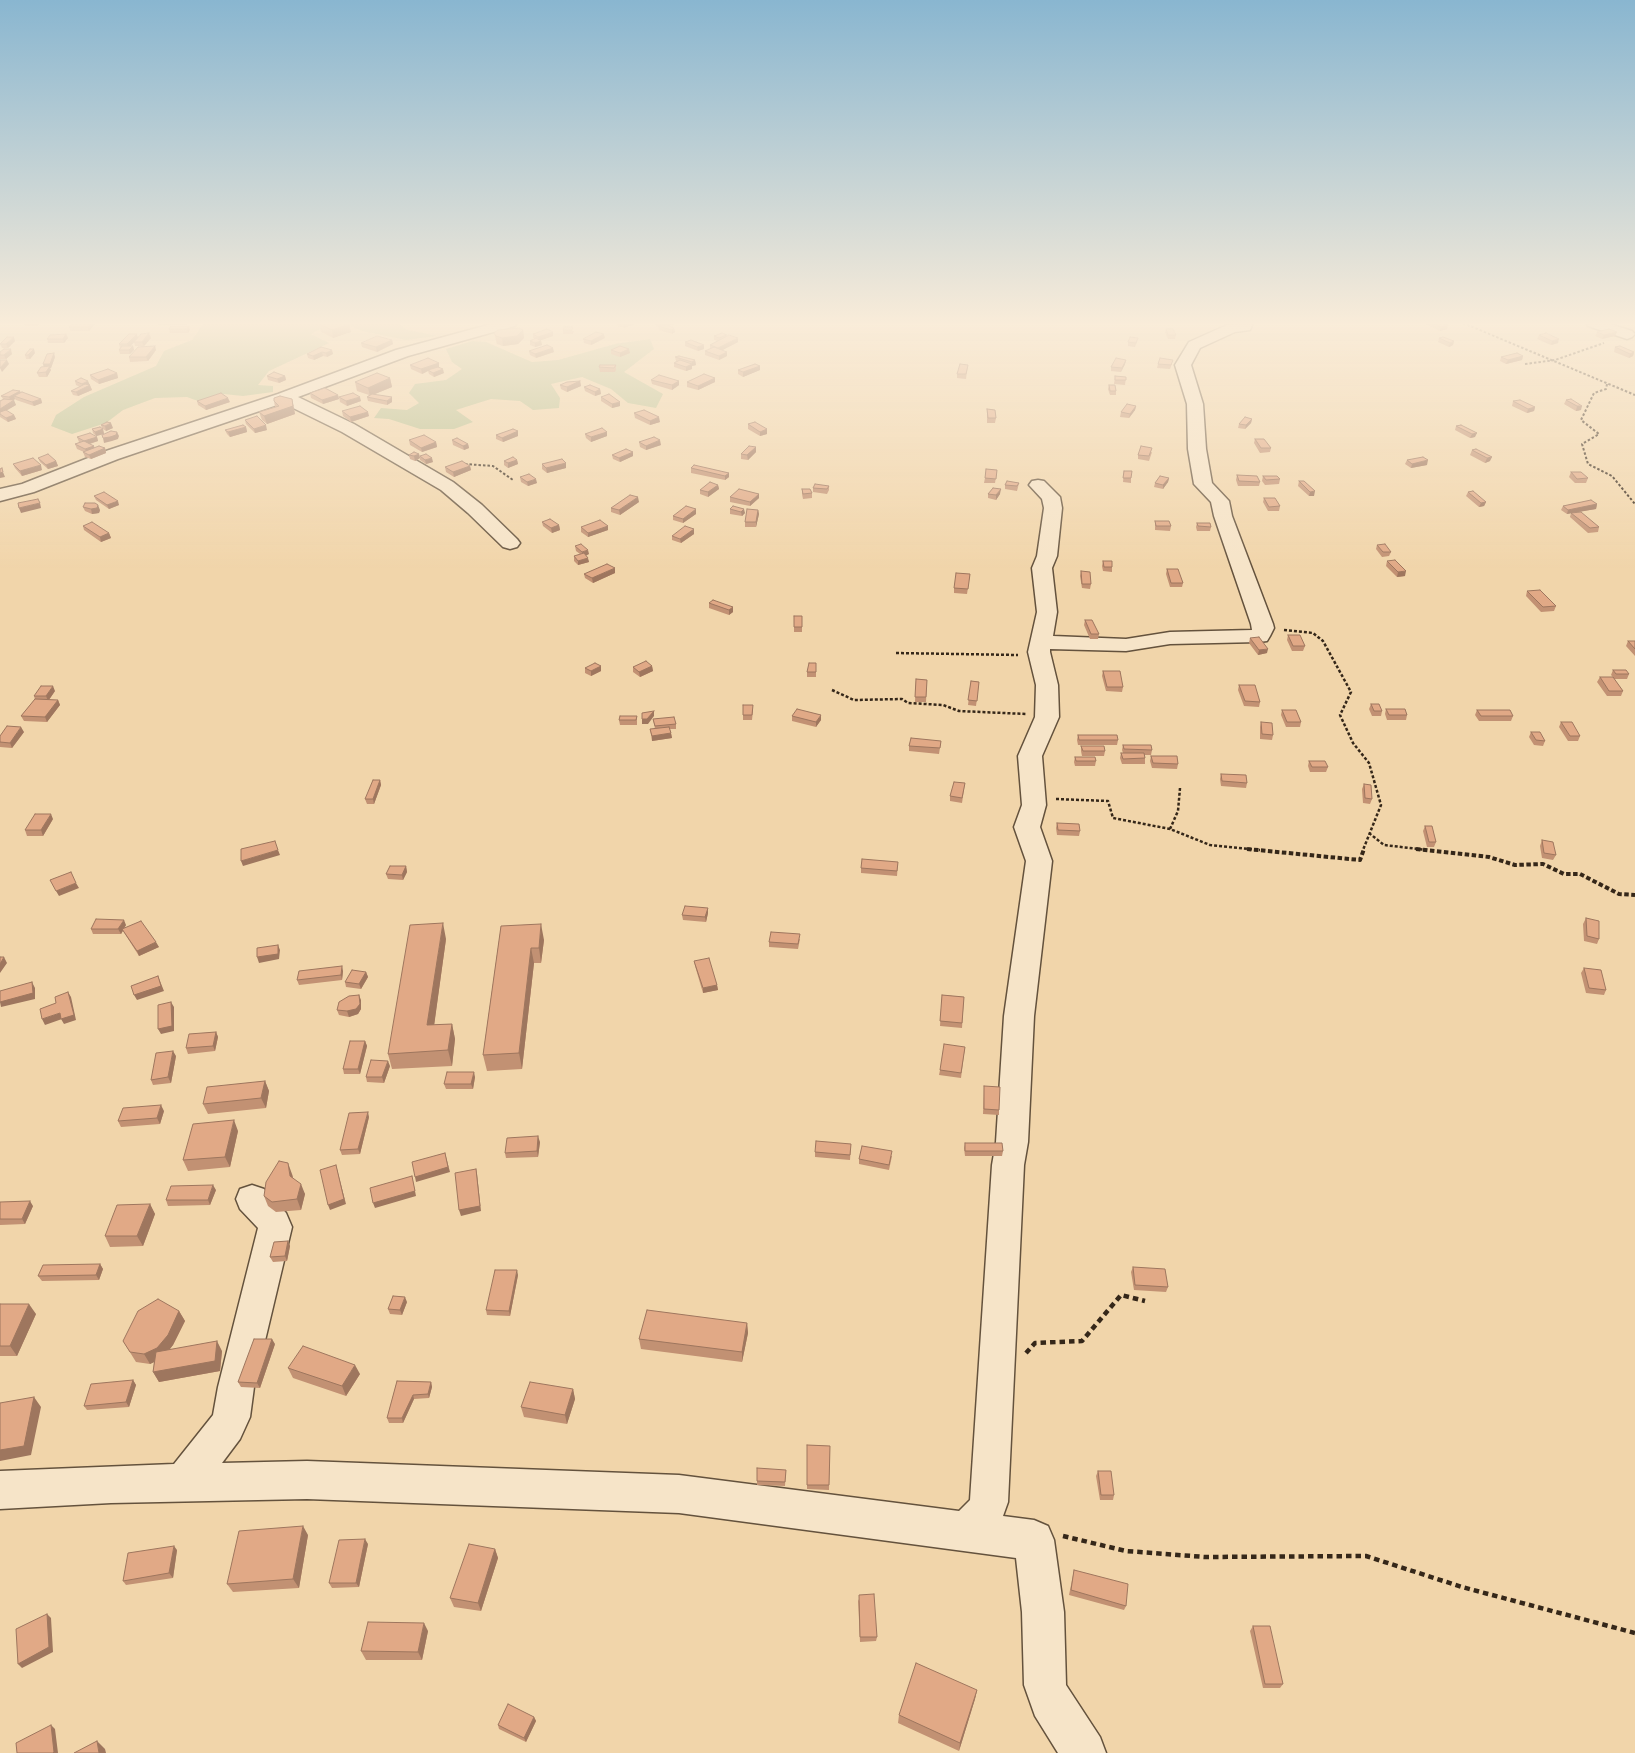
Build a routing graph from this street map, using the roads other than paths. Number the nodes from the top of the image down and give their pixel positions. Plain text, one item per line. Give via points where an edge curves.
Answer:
1 (261, 405) edge
2 (300, 405) edge
3 (1195, 405) edge
4 (1038, 484) dead end
5 (0, 495) edge
6 (510, 543) dead end
7 (1040, 649) junction
8 (252, 1199) dead end
9 (184, 1482) junction
10 (0, 1490) edge
11 (965, 1532) junction
12 (1084, 1753) edge

1 - 5 street via 112,455 28,488
2 - 6 street via 348,428 461,496
3 - 7 street via 1203,484 1220,501 1263,628 1259,636 1170,638 1126,645
4 - 7 street via 1051,497 1053,508 1047,556 1042,568 1047,612
7 - 11 street via 1047,688 1047,717 1030,756 1034,805 1027,831 1039,861 1019,1016 989,1502 985,1512
8 - 9 street via 275,1227 231,1417
9 - 10 street
9 - 11 street via 307,1480 679,1494
11 - 12 street via 1034,1540 1043,1612 1045,1685 1050,1701

